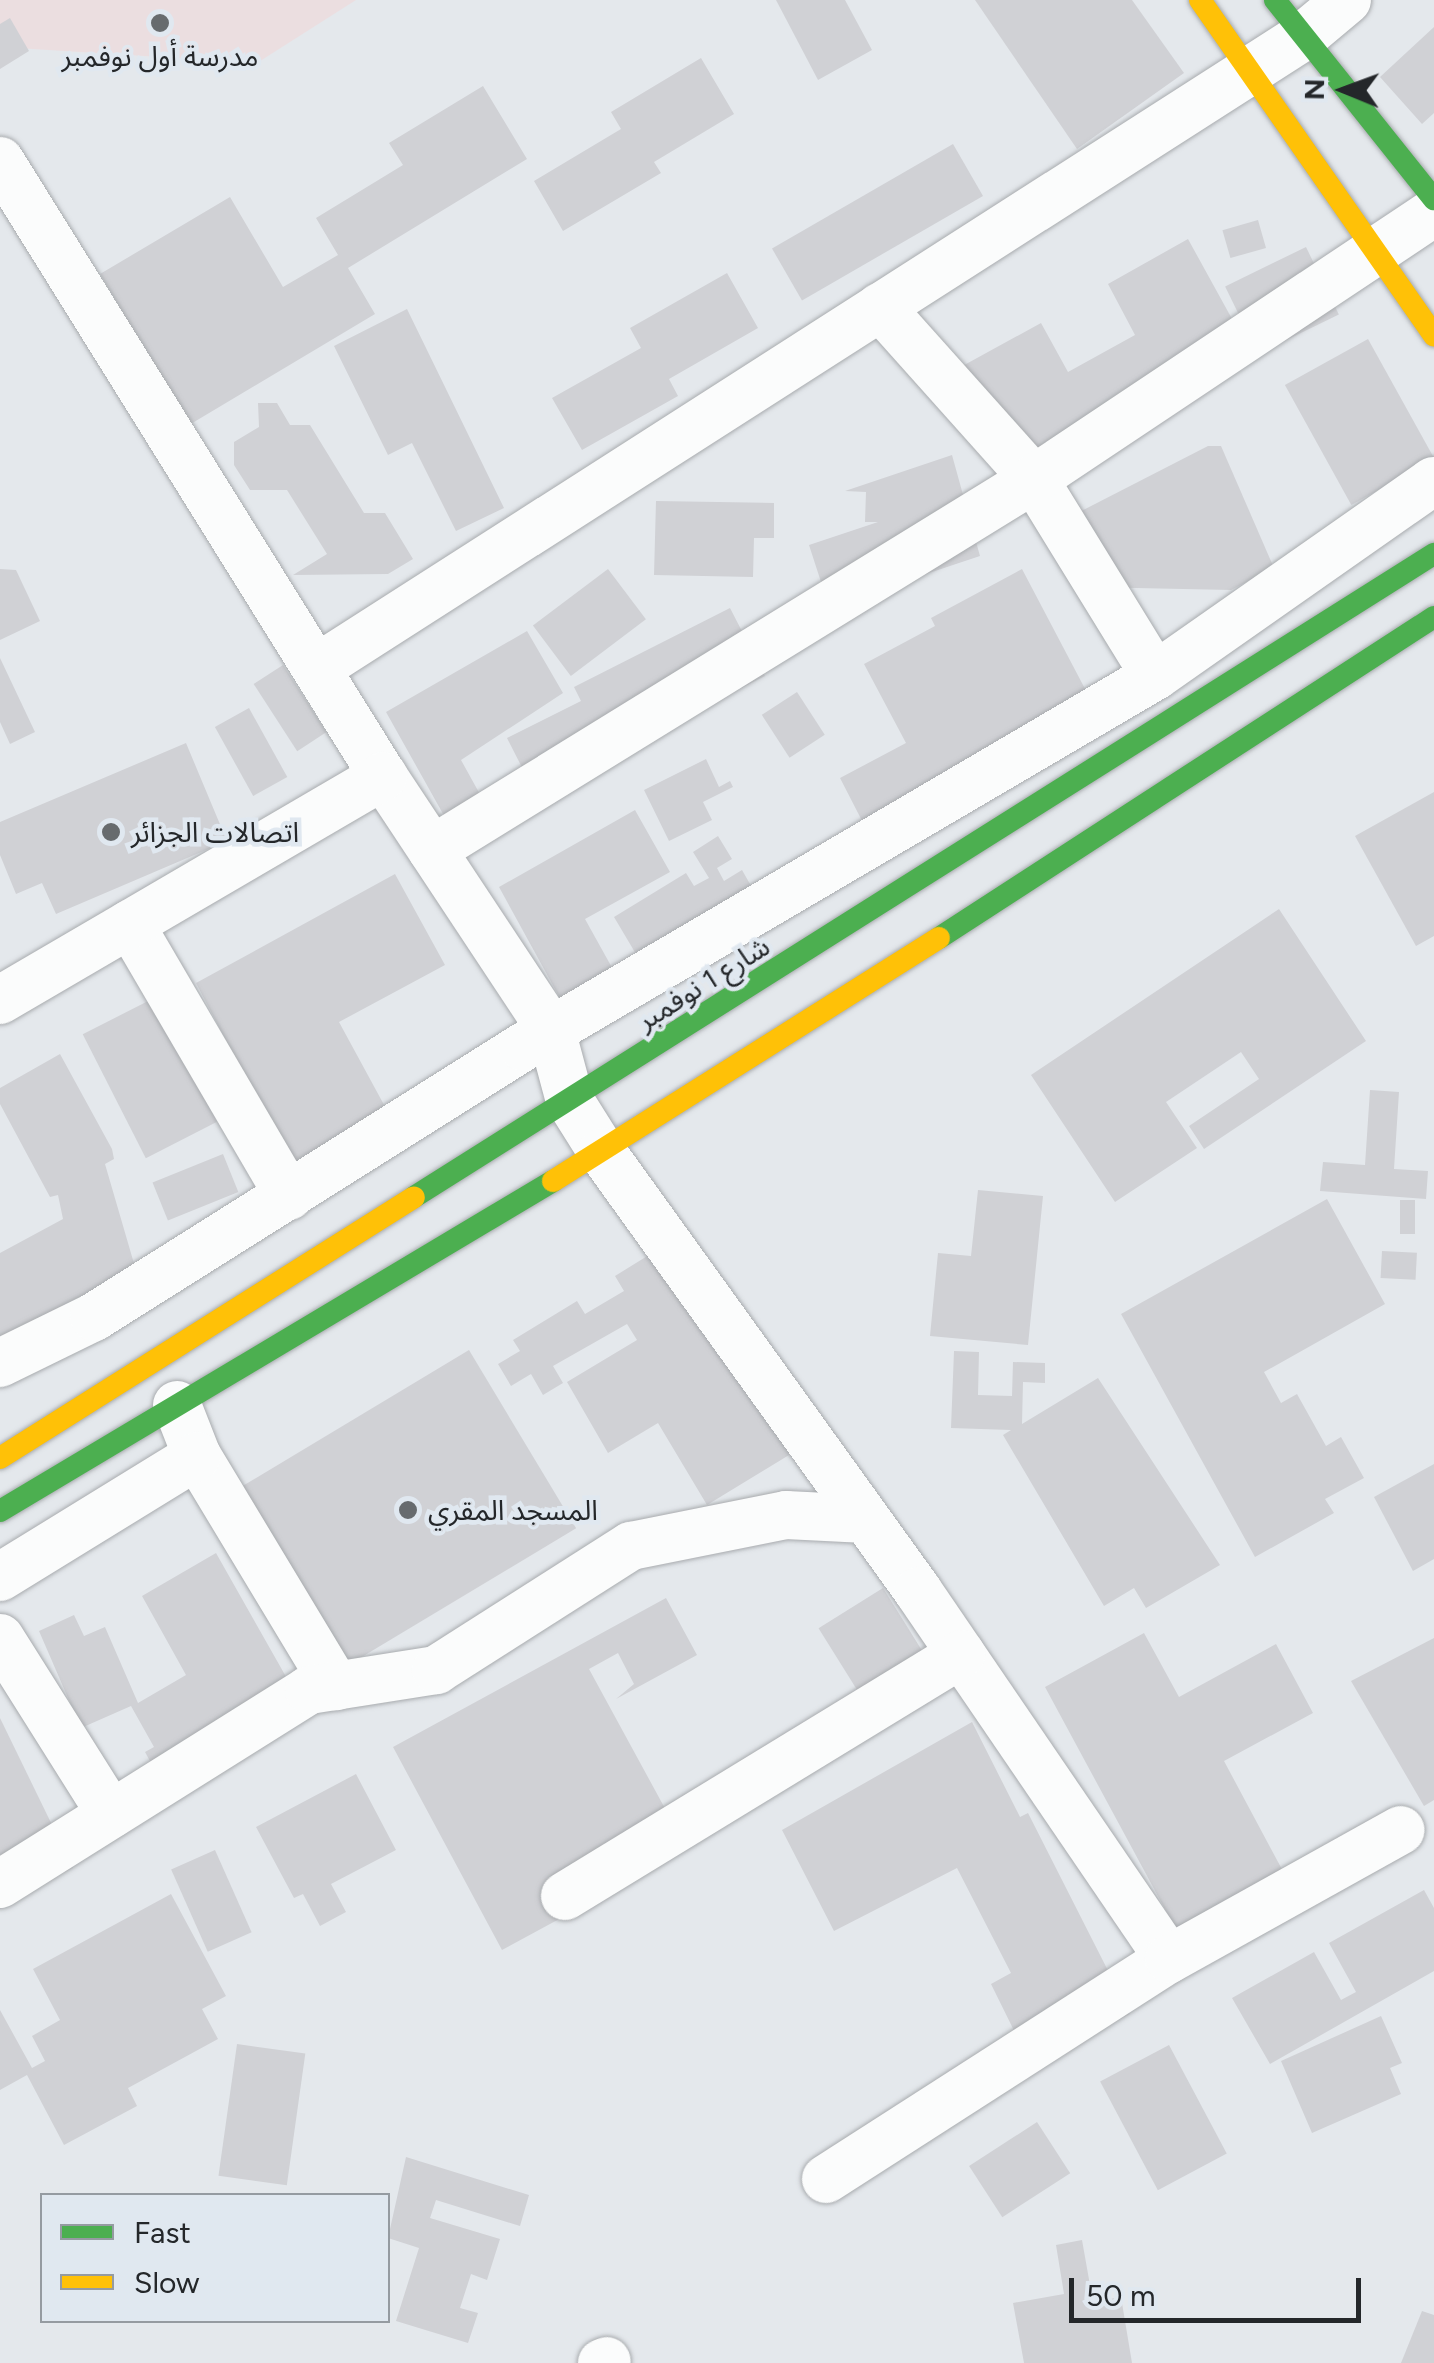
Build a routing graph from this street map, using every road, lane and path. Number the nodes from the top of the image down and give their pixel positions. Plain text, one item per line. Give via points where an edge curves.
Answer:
1 (1200, 0) edge
2 (1348, 0) edge
3 (1289, 18) edge
4 (1249, 69) junction
5 (0, 160) edge
6 (1434, 199) edge
7 (1434, 212) edge
8 (1378, 248) junction
9 (880, 307) junction
10 (1434, 334) edge
11 (1034, 480) junction
12 (1434, 482) edge
13 (1434, 554) edge
14 (1434, 617) edge
15 (317, 668) junction
16 (1155, 676) junction
17 (383, 776) junction
18 (432, 850) junction
19 (130, 924) junction
20 (0, 1000) edge
21 (551, 1030) junction
22 (570, 1101) junction
23 (602, 1152) junction
24 (289, 1196) junction
25 (0, 1363) edge
26 (178, 1405) junction
27 (197, 1456) junction
28 (0, 1458) edge
29 (0, 1511) edge
30 (866, 1518) junction
31 (0, 1577) edge
32 (0, 1638) edge
33 (961, 1654) junction
34 (336, 1686) junction
35 (110, 1814) junction
36 (1401, 1830) dead end
37 (0, 1884) edge
38 (565, 1896) dead end
39 (1170, 1959) junction
40 (826, 2180) dead end

1 - 4 main road
2 - 3 street
3 - 4 street
3 - 6 main road
4 - 8 main road
4 - 9 street
5 - 15 street
7 - 8 street
8 - 10 main road
8 - 11 street
9 - 11 street
9 - 15 street
11 - 16 street
11 - 18 street
12 - 16 street
13 - 22 main road, شارع 1 نوفمبر
14 - 23 main road
15 - 17 street
16 - 21 street
17 - 18 street
17 - 19 street
18 - 21 street
19 - 20 street
19 - 24 street
21 - 22 street
21 - 24 street
22 - 23 street
22 - 28 main road, شارع 1 نوفمبر
23 - 26 main road
23 - 30 street
24 - 25 street via 94,1318
26 - 27 street
26 - 29 main road
27 - 31 street
27 - 34 street
30 - 33 street
30 - 34 street via 786,1514 631,1546 436,1670
32 - 35 street
33 - 38 street
33 - 39 street
34 - 35 street via 309,1690
35 - 37 street
36 - 39 street
39 - 40 street

